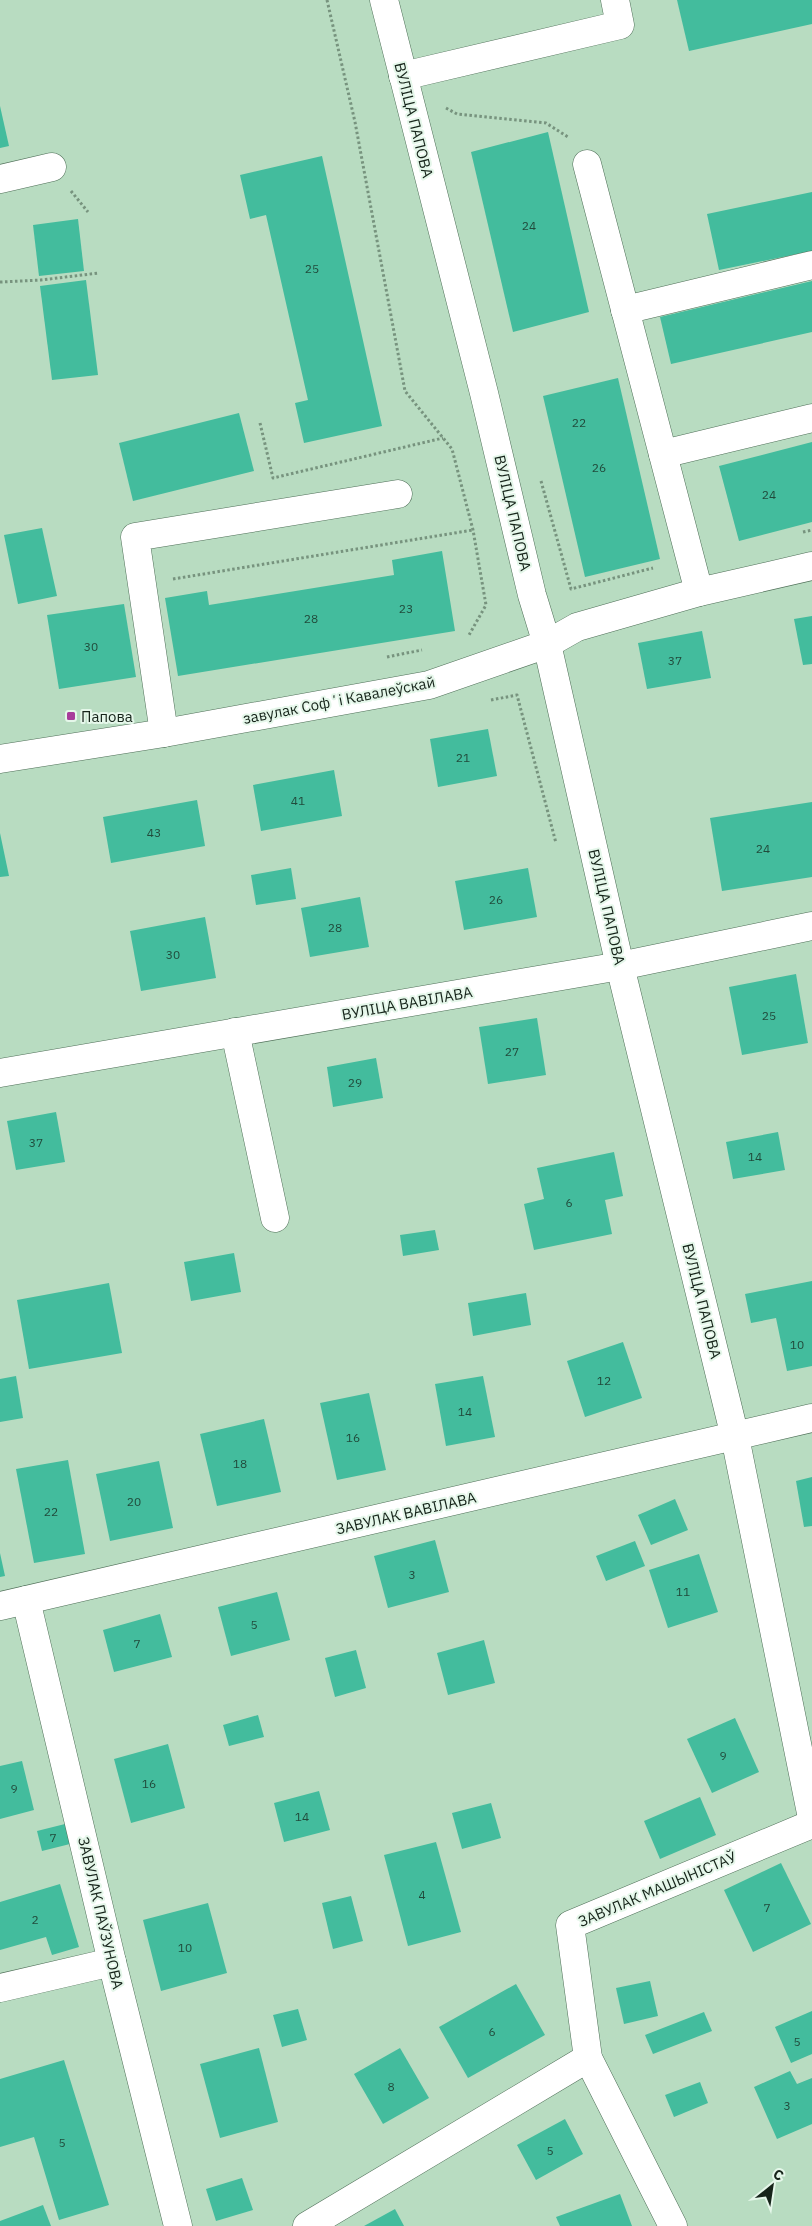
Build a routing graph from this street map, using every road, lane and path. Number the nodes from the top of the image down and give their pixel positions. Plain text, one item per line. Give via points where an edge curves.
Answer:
1 (327, 0) edge
2 (384, 0) edge
3 (615, 0) edge
4 (414, 74) junction
5 (587, 164) joint
6 (52, 167) dead end
7 (0, 179) edge
8 (812, 265) edge
9 (98, 273) dead end
10 (0, 282) edge
11 (625, 310) junction
12 (812, 418) edge
13 (260, 423) dead end
14 (443, 438) junction
15 (663, 454) junction
16 (540, 478) dead end
17 (398, 494) dead end
18 (473, 530) junction
19 (812, 530) edge
20 (793, 534) dead end
21 (690, 559) junction
22 (812, 566) edge
23 (142, 584) junction
24 (699, 592) junction
25 (468, 636) dead end
26 (548, 644) junction
27 (431, 647) dead end
28 (383, 658) dead end
29 (489, 700) dead end
30 (164, 733) junction
31 (0, 759) edge
32 (558, 850) dead end
33 (812, 926) edge
34 (620, 966) junction
35 (235, 1032) junction
36 (0, 1073) edge
37 (275, 1218) dead end
38 (812, 1418) edge
39 (735, 1437) junction
40 (26, 1600) junction
41 (0, 1606) edge
42 (812, 1818) edge
43 (812, 1824) edge
44 (112, 1962) junction
45 (0, 1988) edge
46 (588, 2058) junction
47 (178, 2226) edge
48 (307, 2226) edge
49 (674, 2226) edge

1 - 14 path via 355,122 405,391
2 - 4 street, ВУЛІЦА ПАПОВА
3 - 4 street via 620,26
4 - 5 path via 434,101 457,114 546,122 581,146
4 - 26 street, ВУЛІЦА ПАПОВА via 484,393 532,595
5 - 11 street
6 - 7 street
8 - 11 street
9 - 10 path
11 - 15 street
12 - 15 street
13 - 14 path via 273,478
14 - 18 path via 452,450
15 - 21 street
16 - 21 path via 571,589
17 - 23 street via 136,537
18 - 23 path
18 - 25 path via 486,605
19 - 20 path
21 - 24 street
22 - 24 street, завулак Софʼі Кавалеўскай
23 - 30 street
24 - 26 street, завулак Софʼі Кавалеўскай via 577,627
26 - 30 street, завулак Софʼі Кавалеўскай via 429,685
26 - 34 street, ВУЛІЦА ПАПОВА
27 - 28 path
29 - 32 path via 517,695
30 - 31 street, завулак Софʼі Кавалеўскай
33 - 34 street, ВУЛІЦА ВАВІЛАВА
34 - 35 street, ВУЛІЦА ВАВІЛАВА
34 - 39 street, ВУЛІЦА ПАПОВА
35 - 36 street, ВУЛІЦА ВАВІЛАВА
35 - 37 street
38 - 39 street, ЗАВУЛАК ВАВІЛАВА
39 - 40 street, ЗАВУЛАК ВАВІЛАВА
39 - 42 street, ВУЛІЦА ПАПОВА
40 - 41 street, ЗАВУЛАК ВАВІЛАВА
40 - 44 street, ЗАВУЛАК ПАЎЗУНОВА
43 - 46 street, ЗАВУЛАК МАШЫНІСТАЎ via 570,1925
44 - 45 street
44 - 47 street, ЗАВУЛАК ПАЎЗУНОВА
46 - 48 street
46 - 49 street, ЗАВУЛАК МАШЫНІСТАЎ

